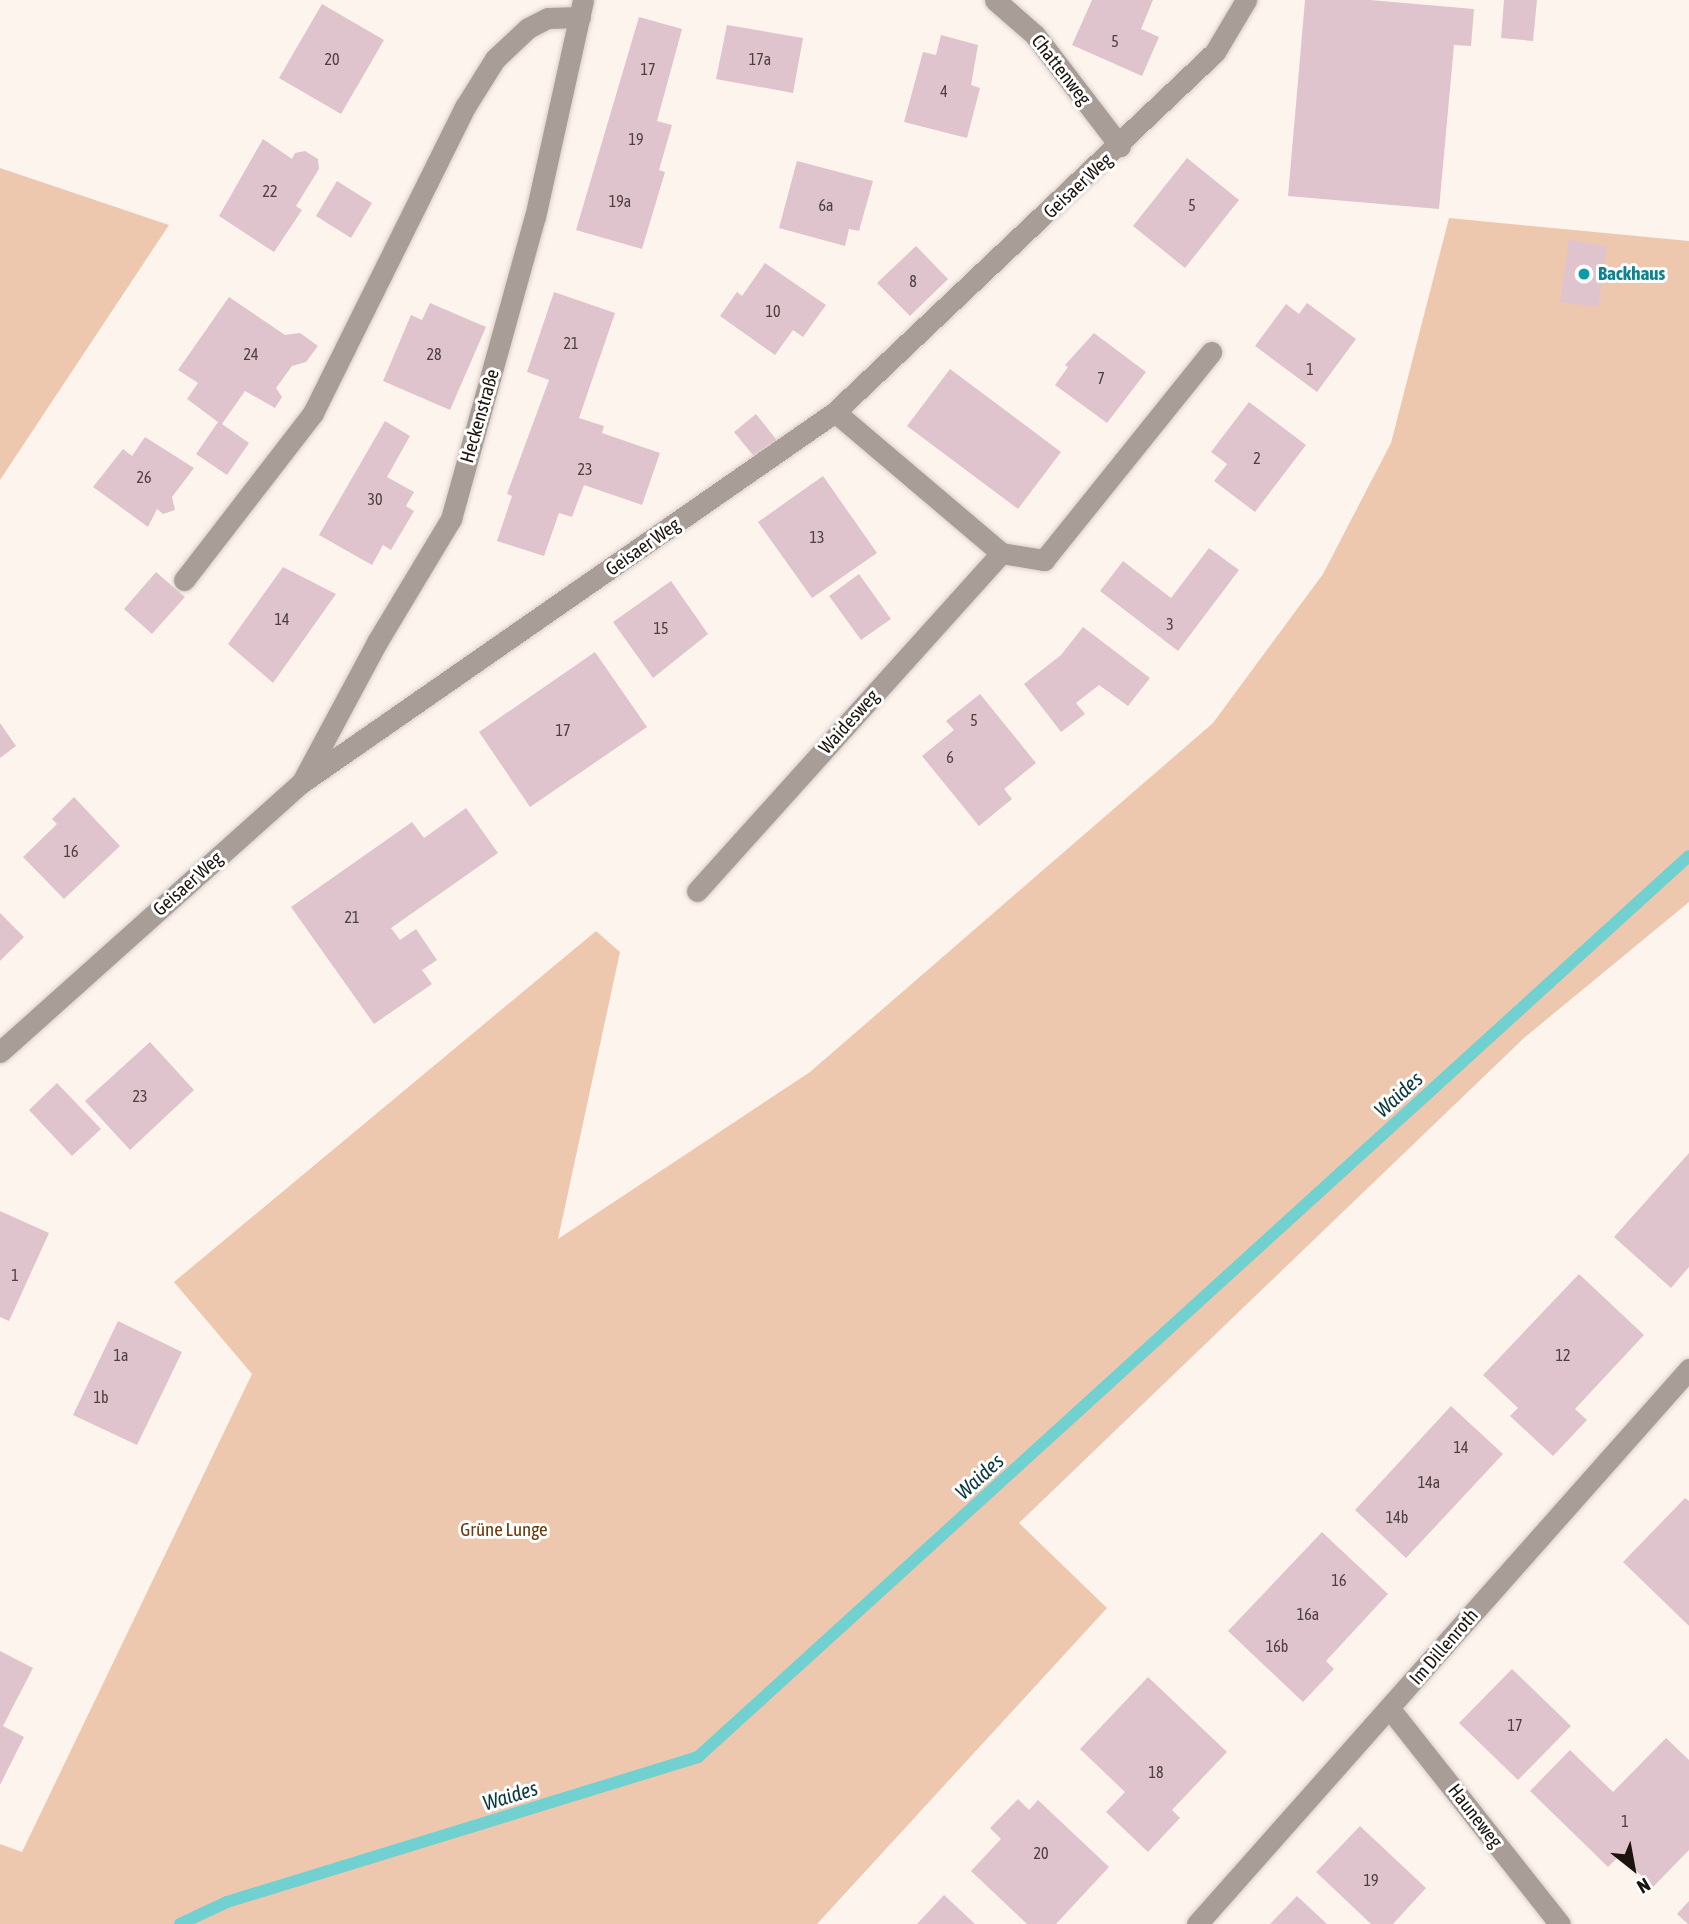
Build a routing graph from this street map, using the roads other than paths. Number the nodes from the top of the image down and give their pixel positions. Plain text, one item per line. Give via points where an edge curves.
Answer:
1 (995, 0) edge
2 (1246, 0) edge
3 (581, 9) edge
4 (1120, 146) junction
5 (1211, 352) dead end
6 (835, 412) junction
7 (1001, 553) junction
8 (184, 580) dead end
9 (301, 783) junction
10 (697, 891) dead end
11 (0, 1052) edge
12 (1689, 1369) edge
13 (1390, 1709) junction
14 (1197, 1924) edge
15 (1560, 1924) edge

1 - 4 street, Chattenweg via 1035,35
2 - 4 street, Geisaer Weg via 1215,52
3 - 8 street, Heckenstraße via 528,28 495,58 465,107 313,413
3 - 9 street, Heckenstraße via 535,217 451,519
4 - 6 street, Geisaer Weg
5 - 7 street via 1044,561
6 - 7 street
6 - 9 street, Geisaer Weg
7 - 10 street, Waidesweg
9 - 11 street, Geisaer Weg
12 - 13 street, Im Dillenroth
13 - 14 street, Im Dillenroth
13 - 15 street, Hauneweg

